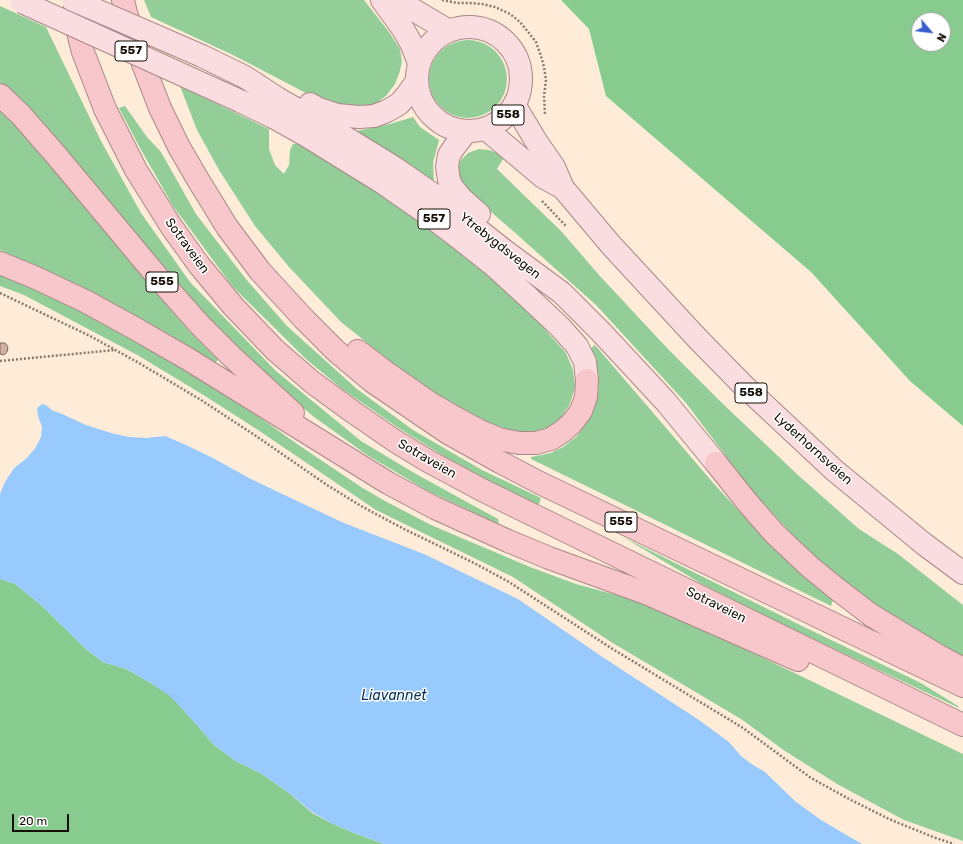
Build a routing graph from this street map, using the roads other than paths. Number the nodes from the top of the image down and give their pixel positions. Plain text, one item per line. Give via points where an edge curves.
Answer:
1 (70, 0) edge
2 (73, 0) edge
3 (123, 0) edge
4 (382, 0) edge
5 (399, 0) edge
6 (19, 1) edge
7 (449, 31) junction
8 (418, 72) junction
9 (245, 77) junction
10 (0, 95) edge
11 (515, 106) junction
12 (476, 130) junction
13 (562, 188) junction
14 (0, 263) edge
15 (562, 293) junction
16 (304, 319) junction
17 (587, 380) joint
18 (340, 454) junction
19 (716, 463) joint
20 (963, 573) edge
21 (963, 669) edge
22 (963, 686) edge
23 (926, 708) junction
24 (963, 725) edge

1 - 23 highway, Sotraveien / 555 via 84,52 106,109 136,170 171,226 233,306 275,350 312,382 395,441 482,490
2 - 9 main road, Ytrebygdsvegen / 557, bridge
3 - 16 highway, 555 via 143,64 179,147 227,227 260,271
4 - 8 main road, 558 via 408,38
5 - 7 main road
6 - 17 main road, 557, bridge via 273,117 383,183 492,264 560,326 577,346 585,362
7 - 8 main road, 558 via 439,36 424,53
7 - 11 main road, 558 via 475,27 499,36 509,45 521,68 520,94
8 - 9 main road, 557 via 407,95 399,104 387,112 358,117 337,115 319,109 281,89
8 - 12 main road, 558 via 419,94 432,116 454,130
9 - 15 main road, Ytrebygdsvegen / 557 via 401,172
10 - 18 highway, 555 via 56,155 200,325 236,361
11 - 12 main road, 558 via 498,124
11 - 13 main road, Lyderhornsveien / 558 via 554,168
12 - 13 main road, Lyderhornsveien / 558
12 - 15 main road, 557 via 455,146 449,155 447,167 452,187 462,199 511,241
13 - 20 main road, Lyderhornsveien / 558 via 616,250 742,384 834,470
14 - 18 highway, 555 via 79,298 136,329
15 - 19 main road, Ytrebygdsvegen / 557 via 637,370
16 - 17 highway, 555 via 349,344 430,403 499,439 536,443 551,439 563,431 581,411 586,397
16 - 22 highway, 555 via 373,382 448,433 500,462
18 - 23 highway, 555 via 435,508 508,541 648,594 789,657
19 - 21 highway via 774,533 810,567 872,615
23 - 24 highway, Sotraveien / 555

